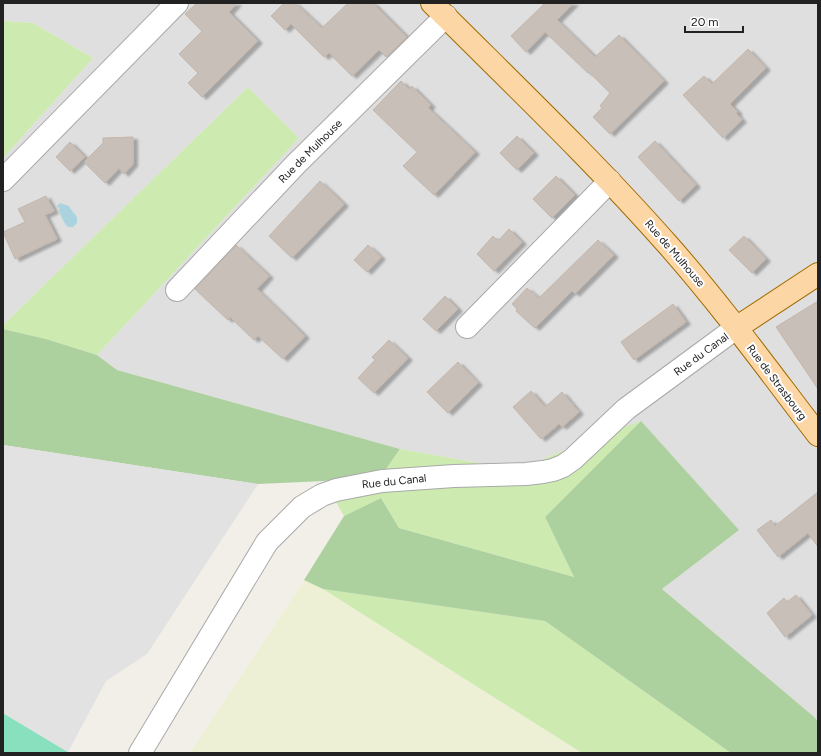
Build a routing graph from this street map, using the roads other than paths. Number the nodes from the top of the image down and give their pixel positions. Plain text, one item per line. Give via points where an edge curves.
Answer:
1 (177, 3) edge
2 (439, 10) edge
3 (3, 180) edge
4 (610, 181) junction
5 (818, 274) edge
6 (177, 290) dead end
7 (467, 326) dead end
8 (736, 328) junction
9 (818, 435) edge
10 (140, 753) edge

1 - 3 street
2 - 4 main road, Rue de Mulhouse
2 - 6 street, Rue de Mulhouse
4 - 7 street
4 - 8 main road, Rue de Mulhouse
5 - 8 main road
8 - 9 main road, Rue de Strasbourg
8 - 10 street, Rue du Canal via 626,410 563,466 542,472 382,481 336,490 302,507 267,542

